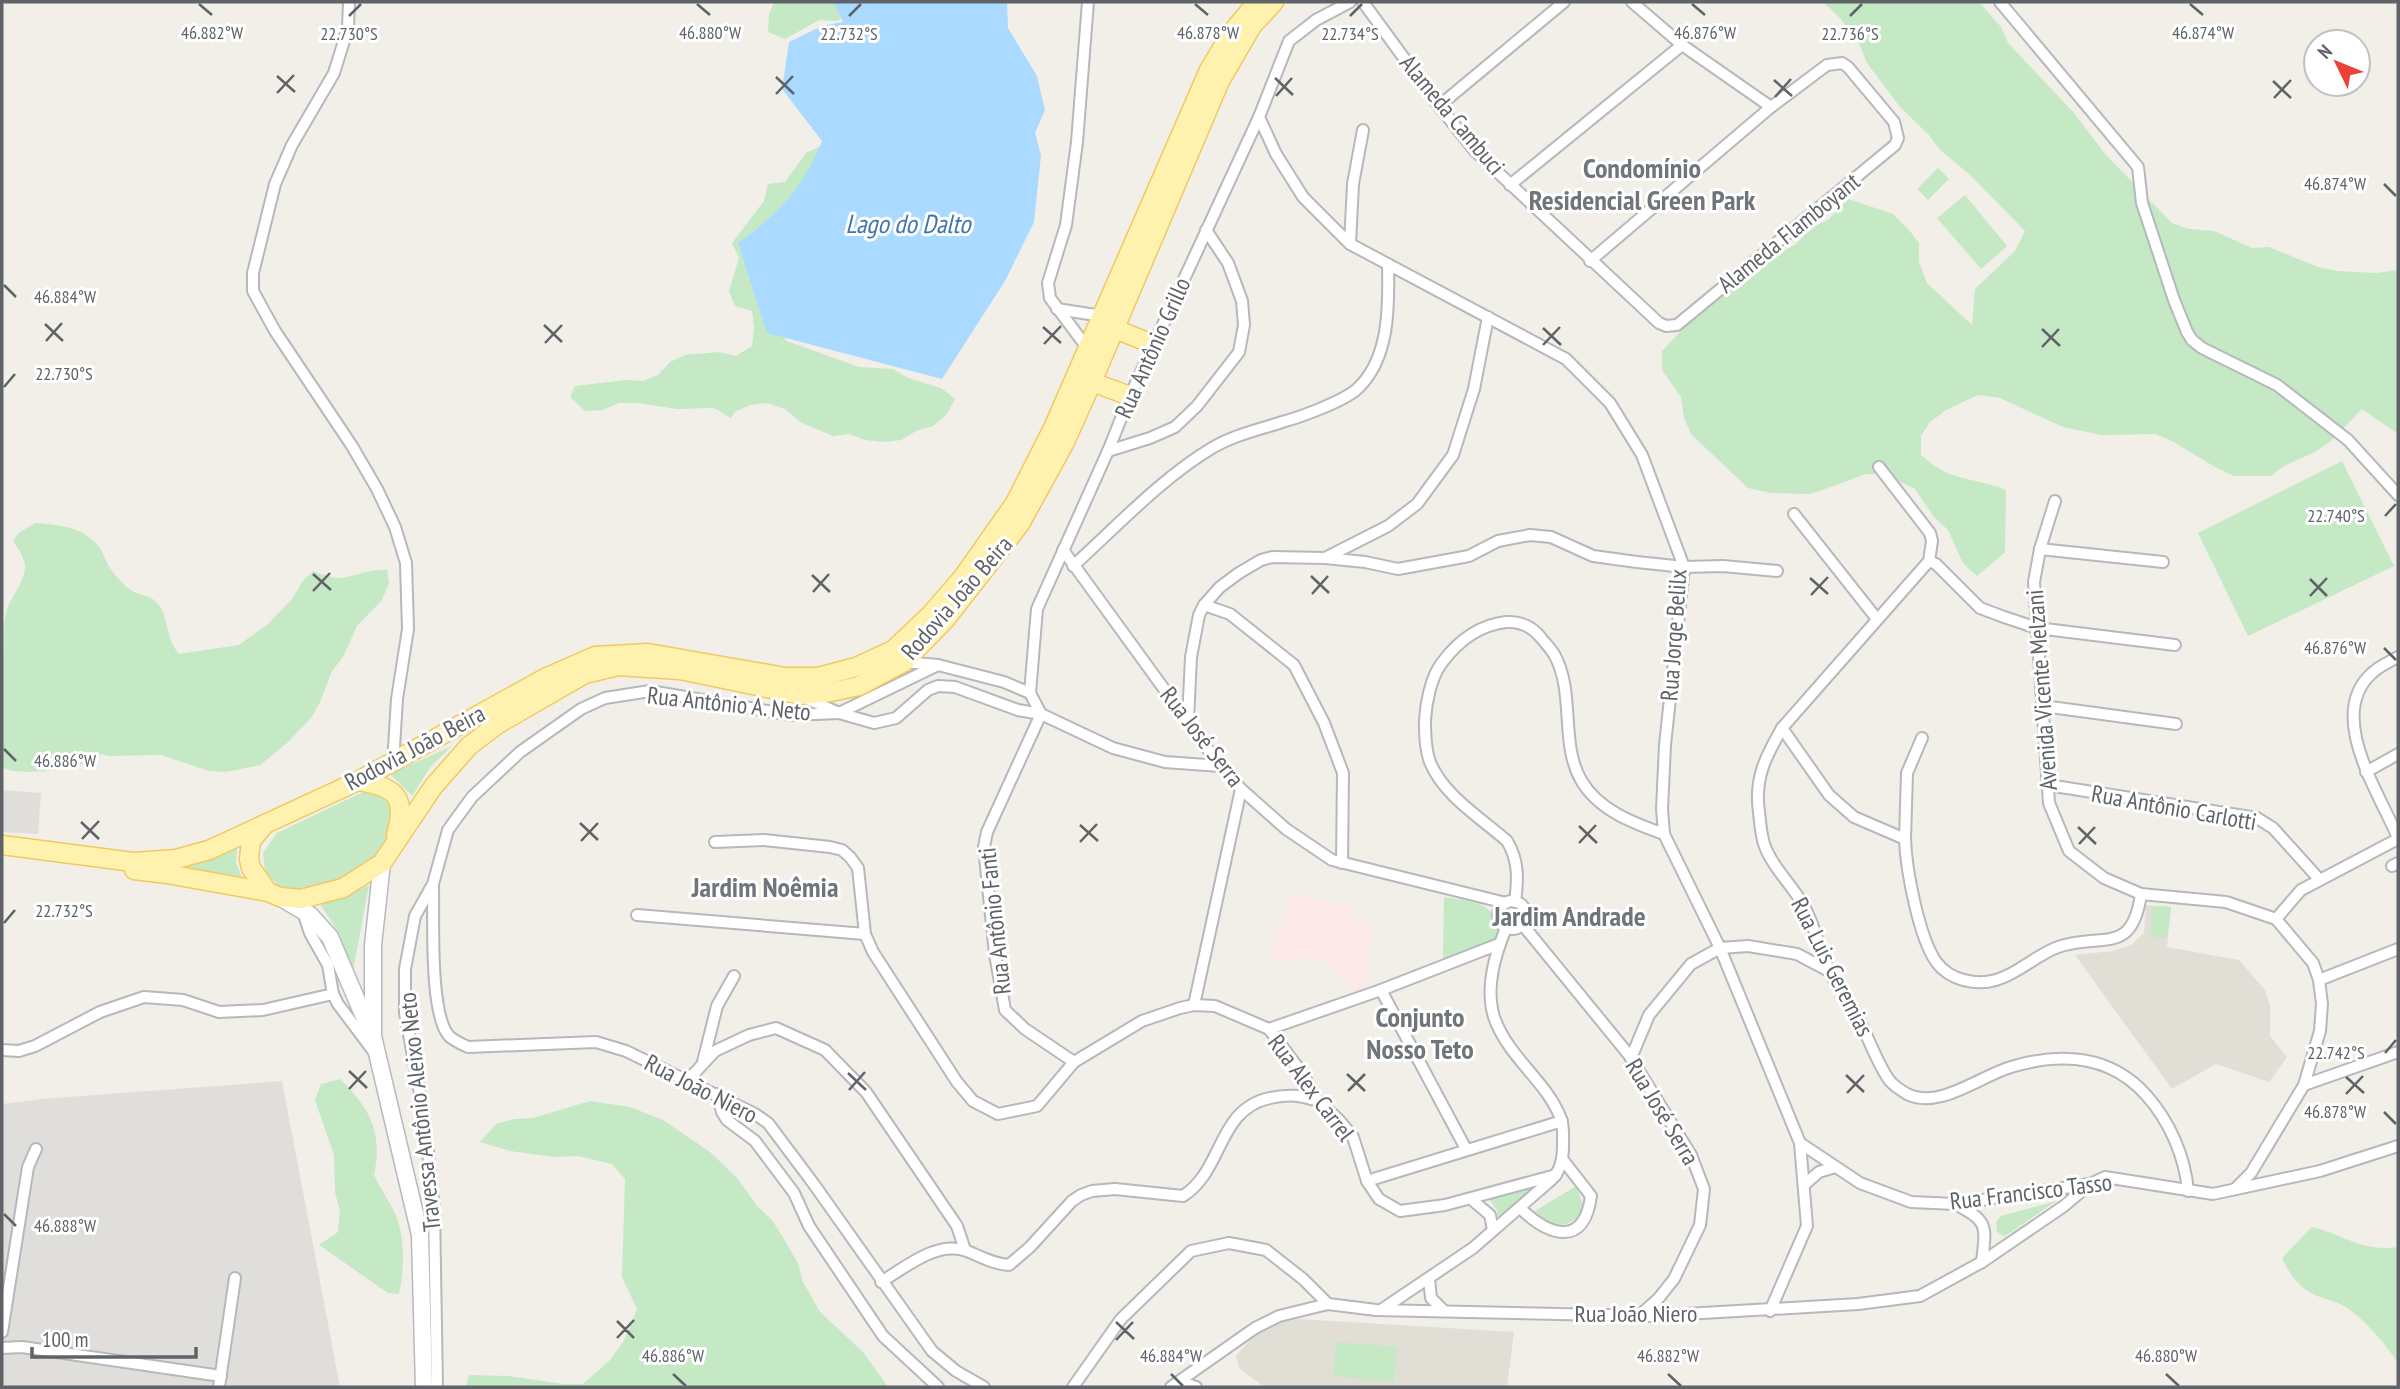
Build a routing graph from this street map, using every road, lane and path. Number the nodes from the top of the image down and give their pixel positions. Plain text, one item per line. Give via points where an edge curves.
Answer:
1 (349, 2) edge
2 (1088, 2) edge
3 (1257, 2) edge
4 (1275, 2) edge
5 (1350, 2) edge
6 (1363, 2) edge
7 (1564, 2) edge
8 (1632, 2) edge
9 (2000, 2) edge
10 (1682, 45) junction
11 (1439, 106) junction
12 (1771, 107) junction
13 (1259, 117) junction
14 (1363, 130) dead end
15 (1510, 185) junction
16 (1206, 230) junction
17 (1350, 244) junction
18 (1590, 261) junction
19 (1388, 264) junction
20 (1057, 309) junction
21 (1488, 317) junction
22 (1108, 323) junction
23 (1676, 325) joint
24 (1155, 345) junction
25 (1088, 349) junction
26 (1092, 382) junction
27 (1130, 396) junction
28 (1108, 451) junction
29 (1879, 467) dead end
30 (2398, 495) edge
31 (2055, 501) dead end
32 (1794, 514) dead end
33 (2040, 549) junction
34 (1063, 550) junction
35 (1325, 558) junction
36 (1929, 561) junction
37 (2163, 562) dead end
38 (1073, 566) junction
39 (1684, 567) junction
40 (1777, 571) dead end
41 (1204, 605) junction
42 (1877, 619) junction
43 (2037, 628) junction
44 (2175, 645) dead end
45 (2398, 657) edge
46 (905, 662) junction
47 (938, 665) junction
48 (1030, 693) junction
49 (801, 695) junction
50 (2043, 706) junction
51 (839, 713) junction
52 (1041, 714) junction
53 (1188, 720) junction
54 (2176, 724) dead end
55 (1782, 728) junction
56 (1922, 738) dead end
57 (2398, 754) edge
58 (393, 763) junction
59 (1220, 765) junction
60 (2366, 772) junction
61 (358, 781) junction
62 (2048, 785) junction
63 (1241, 789) junction
64 (267, 822) junction
65 (1664, 834) junction
66 (1905, 839) junction
67 (2398, 839) edge
68 (715, 842) dead end
69 (2, 845) edge
70 (393, 845) junction
71 (2, 858) edge
72 (382, 863) junction
73 (1342, 863) junction
74 (2319, 879) junction
75 (433, 884) junction
76 (2141, 894) junction
77 (274, 895) junction
78 (1510, 902) junction
79 (302, 909) junction
80 (637, 915) dead end
81 (2276, 919) junction
82 (1522, 925) junction
83 (1506, 928) junction
84 (865, 934) junction
85 (1499, 944) junction
86 (1720, 948) junction
87 (2398, 949) edge
88 (1829, 971) junction
89 (734, 976) dead end
90 (2319, 980) junction
91 (1381, 990) junction
92 (333, 994) junction
93 (1194, 1005) junction
94 (1269, 1030) junction
95 (373, 1036) junction
96 (2, 1050) edge
97 (2398, 1052) edge
98 (376, 1055) junction
99 (1631, 1058) junction
100 (1074, 1062) junction
101 (702, 1065) junction
102 (688, 1080) junction
103 (2304, 1086) junction
104 (717, 1094) junction
105 (1318, 1101) junction
106 (1562, 1121) junction
107 (1800, 1143) junction
108 (2398, 1146) edge
109 (36, 1149) dead end
110 (1466, 1149) junction
111 (1563, 1160) junction
112 (1835, 1167) junction
113 (1556, 1175) junction
114 (1367, 1181) junction
115 (2090, 1184) junction
116 (1804, 1185) junction
117 (2235, 1189) junction
118 (2188, 1191) junction
119 (1471, 1199) junction
120 (1955, 1204) junction
121 (1520, 1208) junction
122 (1493, 1230) junction
123 (965, 1250) junction
124 (1982, 1262) junction
125 (235, 1278) dead end
126 (1429, 1279) junction
127 (881, 1282) junction
128 (1328, 1304) junction
129 (1381, 1310) junction
130 (1444, 1311) junction
131 (1770, 1311) junction
132 (1639, 1316) junction
133 (2, 1332) edge
134 (2, 1348) edge
135 (220, 1382) edge
136 (1174, 1386) edge
137 (424, 1387) edge
138 (438, 1387) edge
139 (938, 1387) edge
140 (984, 1387) edge
141 (1073, 1387) edge
142 (1196, 1387) edge

1 - 58 street via 348,28 334,73 275,184 253,273 253,291 377,489 406,563 408,629
2 - 20 street via 1066,225 1048,283
3 - 22 main road, Rodovia João Beira via 1209,70
4 - 22 main road, Rodovia João Beira via 1252,26 1220,81
5 - 13 street, Rua Antônio Grillo via 1289,41
6 - 11 street, Alameda Cambuci
7 - 11 street
8 - 10 street
9 - 30 street via 2138,167 2142,203 2192,341 2277,385 2348,440
10 - 12 street
10 - 15 street
11 - 15 street, Alameda Cambuci
12 - 18 street
12 - 23 street, Alameda Flamboyant via 1828,65 1842,62 1894,122 1898,138
13 - 16 street, Rua Antônio Grillo
13 - 17 street, Rua Jorge Belilx via 1303,197
14 - 17 street via 1352,191
15 - 18 street, Alameda Cambuci
16 - 24 street, Rua Antônio Grillo
16 - 28 street via 1228,263 1242,301 1239,352 1198,406 1175,426
17 - 19 street, Rua Jorge Belilx
18 - 23 street, Alameda Cambuci via 1659,323
19 - 21 street, Rua Jorge Belilx
19 - 38 street via 1384,340 1373,370 1354,391 1300,417 1226,439 1190,461
20 - 22 street
20 - 25 street
21 - 35 street via 1474,389 1453,455 1417,504 1388,526
21 - 39 street, Rua Jorge Belilx via 1566,359 1611,403 1642,455
22 - 24 main road
22 - 25 main road, Rodovia João Beira
22 - 26 main road, Rodovia João Beira
24 - 27 street, Rua Antônio Grillo
25 - 58 main road, Rodovia João Beira via 1015,503 963,577 894,650 818,677 785,677 648,653 595,656 547,677
26 - 27 main road
26 - 46 main road, Rodovia João Beira via 1020,524 945,620
27 - 28 street, Rua Antônio Grillo
28 - 34 street, Rua Antônio Grillo
29 - 36 street via 1930,533
31 - 33 street, Avenida Vicente Melzani
32 - 42 street
33 - 37 street
33 - 43 street, Avenida Vicente Melzani via 2034,582
34 - 38 street, Rua José Serra
34 - 48 street, Rua Antônio Grillo via 1037,609
35 - 39 street via 1398,569 1469,556 1498,541 1530,535 1551,537 1593,556
35 - 41 street via 1261,560 1220,587
36 - 42 street, Rua Luis Geremias
36 - 43 street via 1980,608
38 - 53 street, Rua José Serra
39 - 40 street
39 - 65 street, Rua Jorge Belilx via 1665,745
41 - 53 street via 1191,657
41 - 73 street via 1230,614 1294,665 1343,773
42 - 55 street, Rua Luis Geremias
43 - 44 street
43 - 50 street, Avenida Vicente Melzani
45 - 60 street via 2369,675 2355,700 2354,726
46 - 47 street
46 - 49 main road, Rodovia João Beira via 859,685
47 - 48 street
47 - 51 street, Rua Antônio A. Neto
48 - 52 street
49 - 51 street
49 - 70 main road, Rodovia João Beira via 680,670 618,666 585,674 469,746 433,787
50 - 54 street
50 - 62 street, Avenida Vicente Melzani
51 - 52 street via 874,723 895,718 938,686
51 - 75 street, Rua Antônio A. Neto via 791,715 650,691 605,698 581,709 520,752 472,797 448,830
52 - 59 street via 1112,748 1165,762
52 - 100 street, Rua Antônio Fanti via 984,847 1005,1010
53 - 59 street, Rua José Serra
55 - 66 street via 1829,795 1854,817
55 - 88 street, Rua Luis Geremias via 1760,772 1758,810 1764,844 1817,933
56 - 66 street via 1907,773
57 - 60 street
58 - 61 main road, Rodovia João Beira
59 - 63 street, Rua José Serra
60 - 67 street
61 - 64 main road, Rodovia João Beira
61 - 70 main road via 383,785 400,804
62 - 74 street, Rua Antônio Carlotti via 2257,818 2273,828
62 - 76 street, Avenida Vicente Melzani via 2049,803 2069,851 2104,877
63 - 73 street, Rua José Serra via 1286,829
63 - 93 street
64 - 69 main road, Rodovia João Beira via 209,850 176,859 133,862
64 - 77 main road via 251,842 249,859 251,869
65 - 78 street via 1628,821 1595,799 1580,780 1571,755 1556,657 1537,632 1510,622 1490,625 1460,642 1440,666 1426,704 1425,735 1430,762 1445,786 1514,852 1518,865
65 - 86 street, Rua Jorge Belilx
66 - 76 street via 1909,879 1933,955 1945,970 1973,982 1997,980 2057,947 2123,934 2133,926
67 - 74 street
68 - 84 street via 764,840 842,850 858,868
70 - 72 main road, Rodovia João Beira
71 - 77 main road, Rodovia João Beira via 167,874
72 - 77 main road, Rodovia João Beira via 343,888 301,899
72 - 95 main road via 373,945
73 - 78 street, Rua José Serra
74 - 81 street via 2301,890
75 - 102 street, Rua João Niero via 439,1016 450,1037 468,1047 596,1042
75 - 138 street, Travessa Antônio Aleixo Neto via 415,916 405,970 405,1002 434,1209
76 - 81 street, Avenida Vicente Melzani via 2226,902
77 - 79 main road
78 - 82 street via 1525,911
78 - 83 street via 1499,909 1498,918
79 - 92 street via 328,965
79 - 95 main road via 330,937
80 - 84 street
81 - 90 street via 2313,963
82 - 83 street
82 - 99 street, Rua José Serra
83 - 85 street
84 - 100 street, Rua Alex Carrel via 973,1101 998,1114 1037,1106
85 - 91 street
85 - 106 street via 1490,983 1493,1014 1505,1042
86 - 88 street via 1797,954
86 - 99 street via 1691,964 1649,1015
86 - 107 street, Rua Jorge Belilx
87 - 90 street
88 - 118 street, Rua Luis Geremias via 1890,1081 1919,1098 1937,1098 2011,1067 2042,1060 2082,1059 2124,1074 2158,1108 2168,1125 2187,1175
89 - 101 street via 717,1006
90 - 103 street via 2320,1031
91 - 94 street
91 - 110 street
92 - 96 street via 263,1010 219,1012 183,1000 144,997 100,1012 35,1046
92 - 98 street
93 - 94 street, Rua Alex Carrel via 1222,1009
93 - 100 street, Rua Alex Carrel via 1142,1021
94 - 105 street, Rua Alex Carrel via 1303,1073
95 - 98 main road
97 - 103 street
98 - 137 main road via 421,1235
99 - 132 street, Rua José Serra via 1692,1155 1704,1189 1700,1225 1674,1279
101 - 102 street
101 - 123 street via 715,1051 776,1028 825,1050 866,1092 957,1226
102 - 104 street, Rua João Niero
103 - 117 street via 2251,1173
104 - 127 street, Rua João Niero via 768,1123
104 - 139 street via 727,1120 755,1141 787,1184 809,1226 883,1336
105 - 114 street, Rua Alex Carrel via 1353,1137
105 - 123 street via 1296,1094 1256,1101 1237,1116 1203,1179 1183,1196 1093,1191 1072,1201 1009,1265
106 - 110 street
106 - 111 street
107 - 112 street, Rua Francisco Tasso
107 - 116 street, Rua Jorge Belilx
108 - 117 street, Rua Francisco Tasso via 2320,1171
109 - 133 street via 28,1167
110 - 114 street
111 - 113 street
111 - 121 street via 1591,1196 1588,1216 1564,1233 1542,1226
112 - 116 street via 1819,1172
112 - 120 street, Rua Francisco Tasso via 1860,1183 1911,1202
113 - 119 street, Rua Alex Carrel
113 - 121 street
114 - 119 street, Rua Alex Carrel via 1379,1199 1400,1211
115 - 118 street, Rua Francisco Tasso via 2105,1177
115 - 120 street, Rua Francisco Tasso
115 - 124 street, Rua João Niero
116 - 131 street, Rua Jorge Belilx via 1806,1232
117 - 118 street, Rua Francisco Tasso via 2213,1194
119 - 122 street via 1490,1215
120 - 124 street via 1982,1223
121 - 122 street
122 - 126 street
123 - 127 street via 951,1247 932,1252
124 - 131 street, Rua João Niero via 1920,1296
125 - 135 street
126 - 129 street
126 - 130 street via 1430,1298
127 - 140 street, Rua João Niero via 932,1351
128 - 129 street, Rua João Niero
128 - 136 street, Rua João Niero via 1279,1316 1255,1328
128 - 141 street via 1266,1250 1230,1243 1191,1251 1121,1319
129 - 130 street, Rua João Niero
130 - 132 street, Rua João Niero
131 - 132 street, Rua João Niero
134 - 135 street via 22,1347
136 - 142 street

